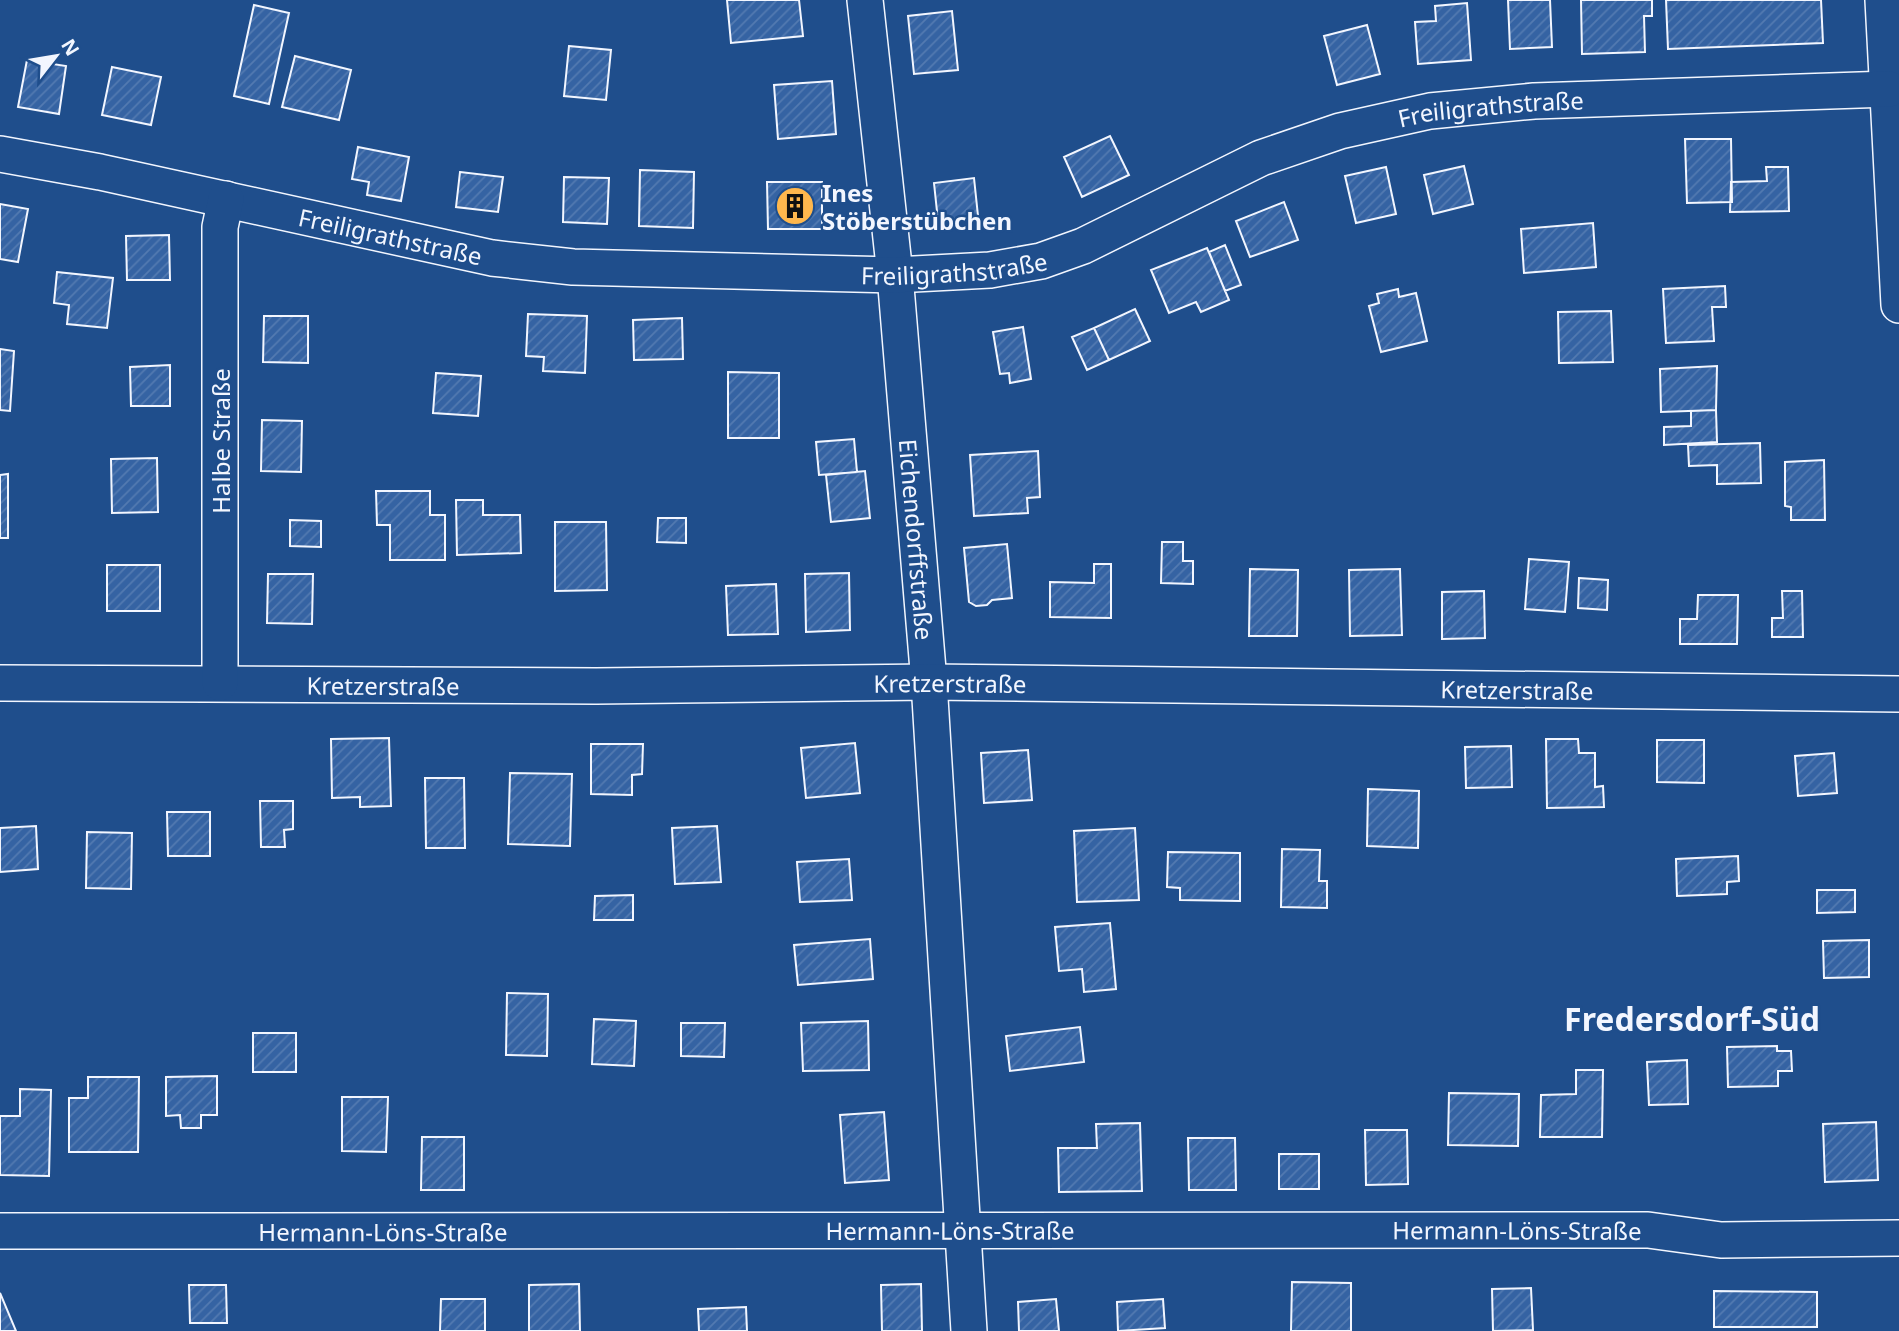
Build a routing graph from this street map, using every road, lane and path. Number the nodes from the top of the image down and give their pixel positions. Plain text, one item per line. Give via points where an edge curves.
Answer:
1 (865, 0) edge
2 (1883, 0) edge
3 (1889, 89) junction
4 (0, 155) edge
5 (226, 199) junction
6 (895, 275) junction
7 (1899, 305) edge
8 (929, 682) junction
9 (0, 683) edge
10 (220, 683) junction
11 (1899, 694) edge
12 (964, 1230) junction
13 (0, 1231) edge
14 (1899, 1238) edge
15 (970, 1331) edge

1 - 6 street, Eichendorffstraße
2 - 3 street
3 - 6 street, Freiligrathstraße via 1534,101 1430,111 1340,131 1261,158 1083,246 1041,261 990,270
3 - 7 street
4 - 5 street, Freiligrathstraße
5 - 6 street, Freiligrathstraße via 492,258 573,267
5 - 10 street, Halbe Straße via 220,227
6 - 8 street, Eichendorffstraße
8 - 10 street, Kretzerstraße via 596,686
8 - 11 street, Kretzerstraße
8 - 12 street, Eichendorffstraße
9 - 10 street, Kretzerstraße
12 - 13 street, Hermann-Löns-Straße
12 - 14 street, Hermann-Löns-Straße via 1638,1230 1721,1240
12 - 15 street, Eichendorffstraße

